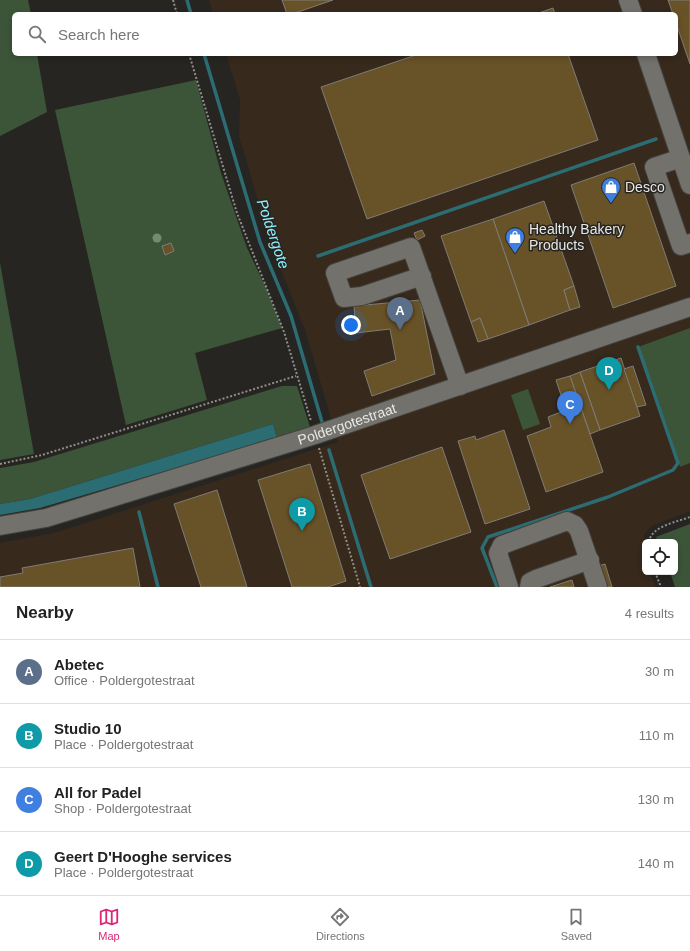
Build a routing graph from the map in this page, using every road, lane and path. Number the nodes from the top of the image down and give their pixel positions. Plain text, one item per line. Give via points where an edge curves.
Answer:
1 (173, 0) edge
2 (628, 0) edge
3 (176, 12) edge
4 (632, 12) edge
5 (190, 56) edge
6 (647, 56) edge
7 (681, 158) junction
8 (690, 185) edge
9 (690, 243) edge
10 (422, 276) dead end
11 (690, 307) edge
12 (296, 376) junction
13 (460, 386) junction
14 (315, 435) junction
15 (0, 464) edge
16 (690, 518) edge
17 (0, 526) edge
18 (649, 539) edge
19 (590, 560) junction
20 (656, 575) edge
21 (360, 587) edge
22 (509, 587) edge
23 (529, 587) edge
24 (598, 587) edge
25 (661, 587) edge

1 - 3 path
2 - 4 street
5 - 12 path via 237,213 284,332
6 - 7 street
7 - 8 street
7 - 9 street via 654,167 681,246
10 - 13 street
11 - 13 street, Poldergotestraat
12 - 14 path
12 - 15 path via 42,455
13 - 14 street, Poldergotestraat
14 - 17 street, Poldergotestraat via 46,518
14 - 21 path
16 - 18 path via 654,531
19 - 22 street via 579,531 575,525 567,521 502,545 498,553
19 - 23 street via 536,579 530,582
19 - 24 street
20 - 25 path

